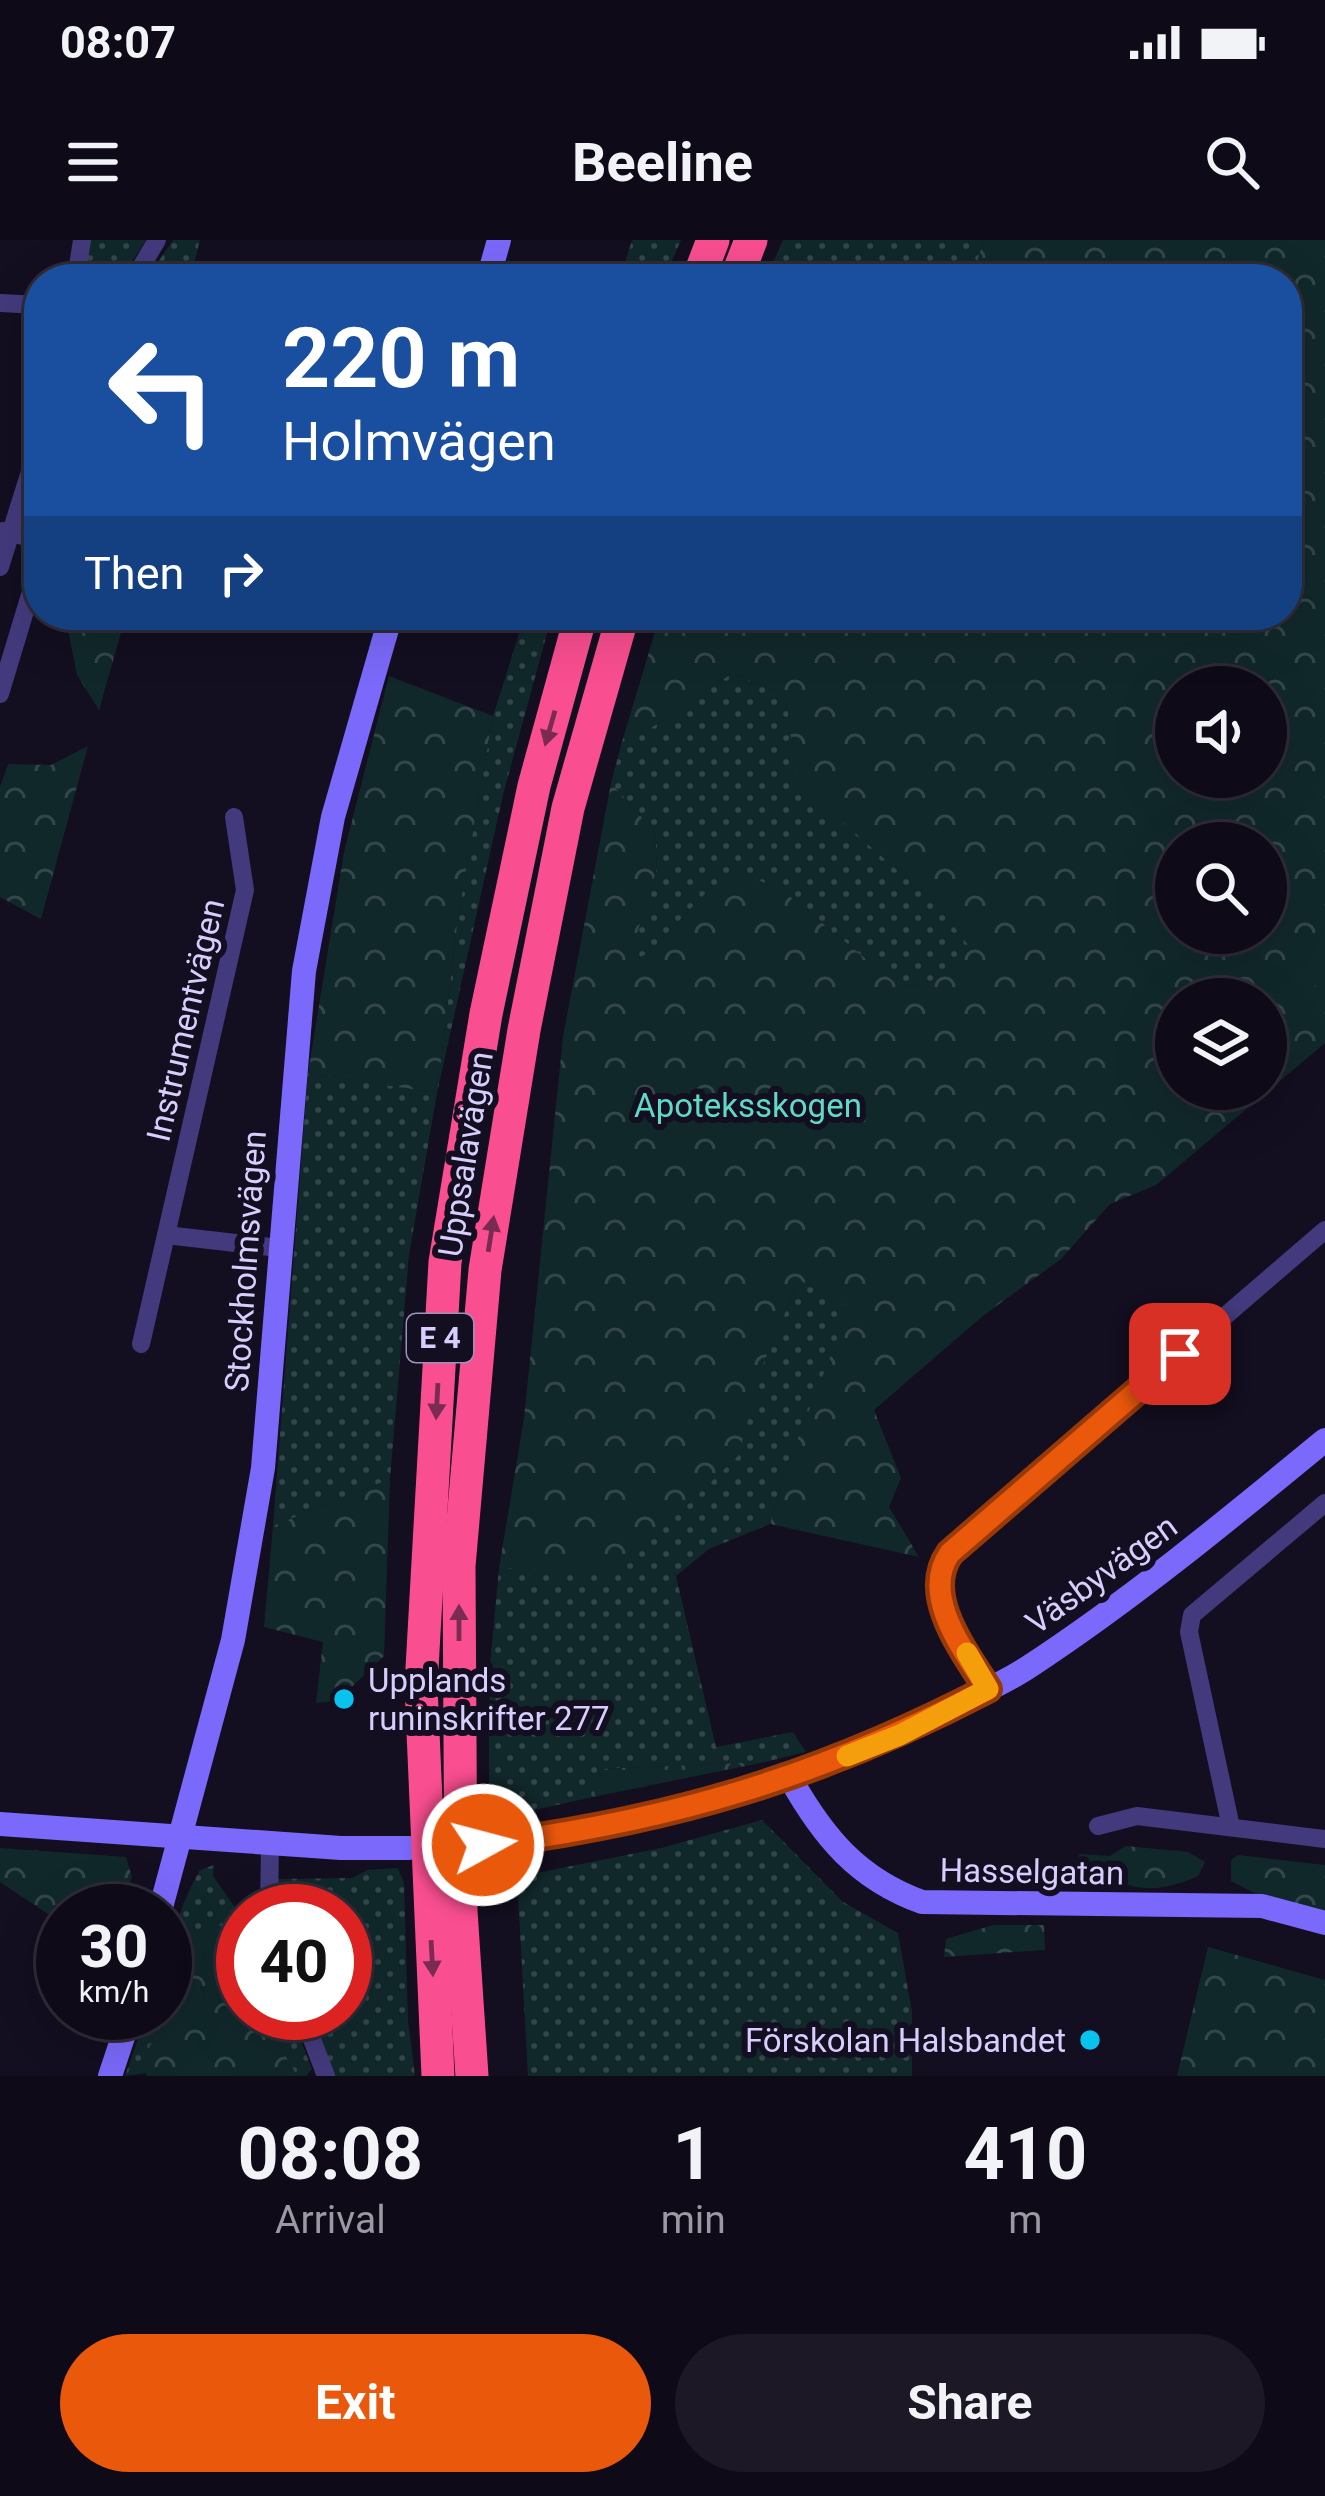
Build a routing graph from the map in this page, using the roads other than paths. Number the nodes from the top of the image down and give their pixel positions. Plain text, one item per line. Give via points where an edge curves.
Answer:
1 (24, 483) edge
2 (6, 531) edge
3 (0, 567) edge
4 (24, 615) edge
5 (387, 630) edge
6 (577, 630) edge
7 (619, 630) edge
8 (0, 694) edge
9 (234, 817) dead end
10 (1325, 1230) edge
11 (166, 1235) junction
12 (279, 1248) junction
13 (141, 1344) dead end
14 (1325, 1440) edge
15 (1325, 1503) edge
16 (988, 1689) junction
17 (790, 1778) junction
18 (0, 1824) edge
19 (1098, 1826) dead end
20 (1232, 1827) junction
21 (182, 1835) junction
22 (1325, 1839) edge
23 (270, 1843) junction
24 (483, 1845) dead end
25 (409, 1848) dead end
26 (168, 1884) edge
27 (269, 1884) edge
28 (1325, 1923) edge
29 (122, 2040) edge
30 (312, 2040) edge
31 (110, 2076) edge
32 (326, 2076) edge
33 (438, 2076) edge
34 (472, 2076) edge

1 - 2 street
2 - 3 street
4 - 8 street
5 - 12 street, Stockholmsvägen via 333,817 304,970
6 -> 33 highway, Uppsalavägen / E 4 via 486,1013 445,1262 421,1686
34 -> 7 highway, Uppsalavägen / E 4 via 461,1911 459,1566 485,1270 568,808
9 - 11 street, Instrumentvägen via 245,890
10 - 16 street via 950,1553 937,1580 939,1599
11 - 12 street
11 - 13 street, Instrumentvägen
12 - 21 street, Stockholmsvägen via 262,1468 233,1640
14 - 16 street, Väsbyvägen via 1213,1532
15 - 20 street via 1192,1615
16 - 17 street, Väsbyvägen
17 - 24 street, Väsbyvägen via 641,1820
17 - 28 street, Hasselgatan via 857,1869 922,1902 1262,1906
18 - 21 street
19 - 20 street via 1138,1816
20 - 22 street
21 - 23 street
21 - 26 street, Stockholmsvägen
23 - 25 street
23 - 27 street
29 - 31 street
30 - 32 street

